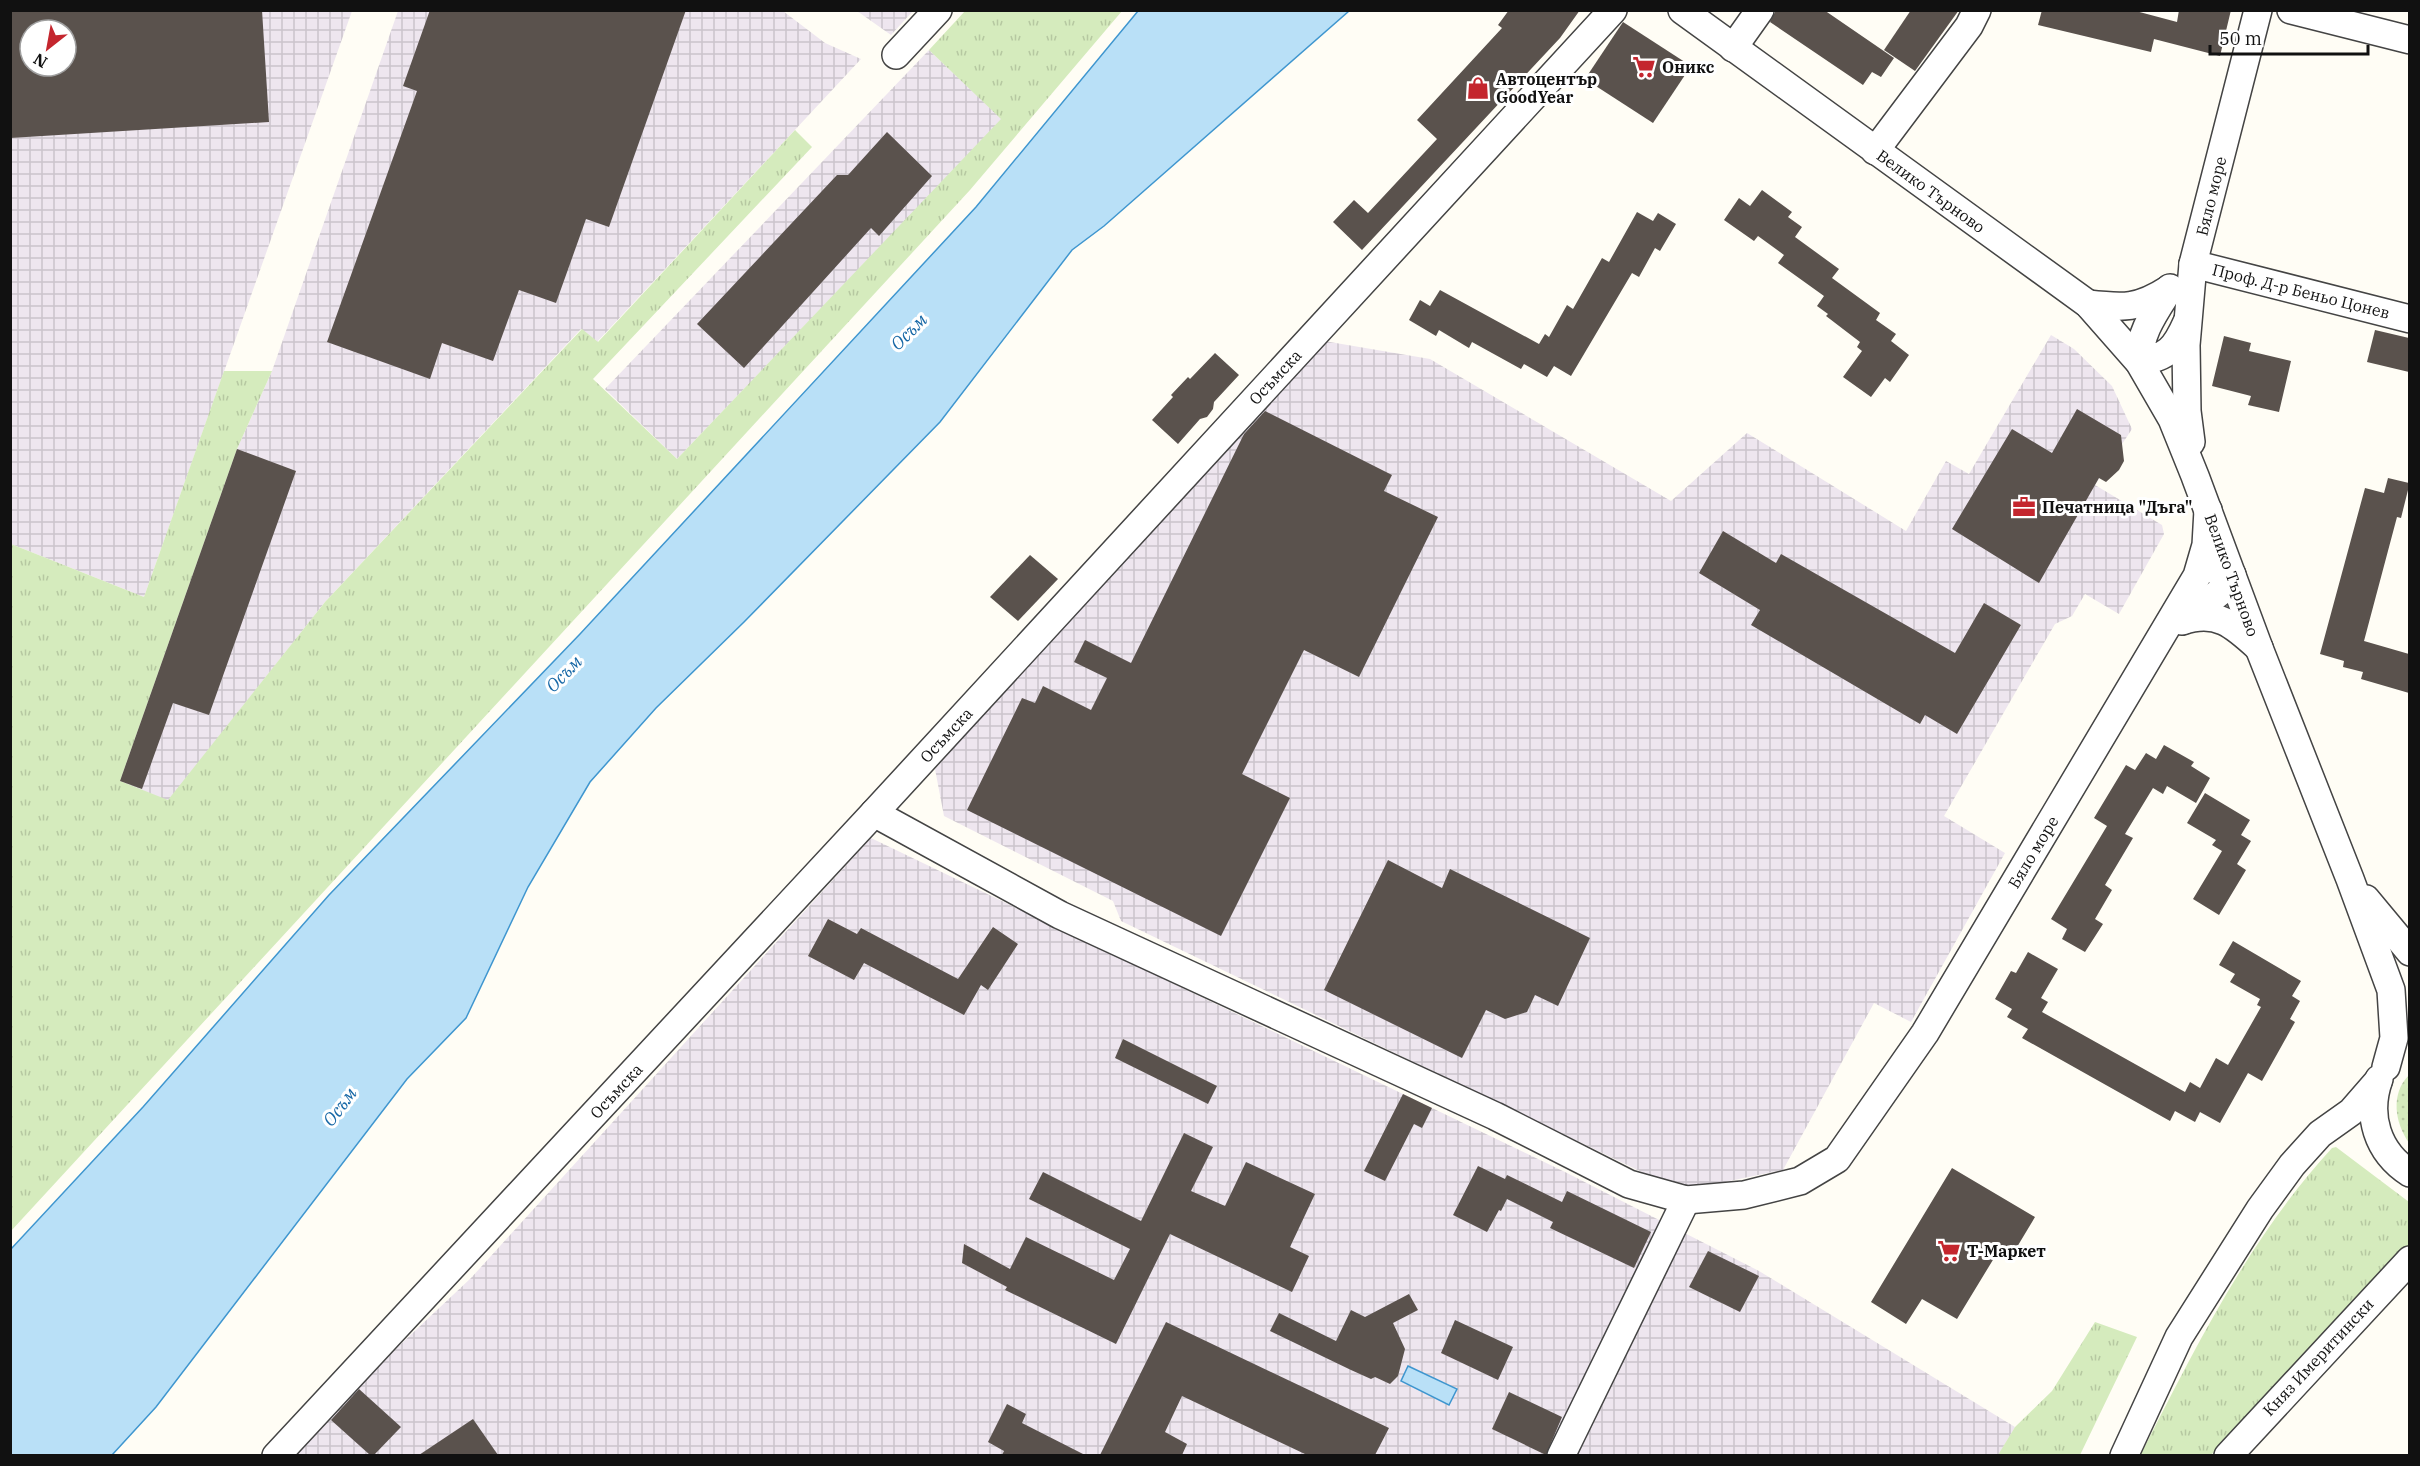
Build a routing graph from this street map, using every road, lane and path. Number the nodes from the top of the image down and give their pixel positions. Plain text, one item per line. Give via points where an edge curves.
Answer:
1 (938, 10) edge
2 (1612, 10) edge
3 (1683, 10) edge
4 (1760, 10) edge
5 (1977, 10) edge
6 (2258, 10) edge
7 (2291, 10) edge
8 (2409, 40) edge
9 (1732, 48) junction
10 (896, 54) dead end
11 (1875, 151) junction
12 (2193, 264) junction
13 (2170, 288) junction
14 (2088, 304) junction
15 (2409, 319) edge
16 (2188, 321) junction
17 (2139, 362) junction
18 (2195, 476) junction
19 (2208, 510) junction
20 (2232, 576) junction
21 (2188, 591) junction
22 (2174, 627) junction
23 (2259, 648) junction
24 (874, 813) junction
25 (2350, 879) junction
26 (2399, 934) edge
27 (2409, 952) edge
28 (2396, 1057) edge
29 (2409, 1173) edge
30 (1686, 1200) junction
31 (2409, 1260) edge
32 (276, 1455) edge
33 (1561, 1455) edge
34 (2124, 1455) edge
35 (2228, 1455) edge

1 - 10 street
2 - 24 street, Осъмска
3 - 9 street, Велико Търново
4 - 9 street
5 - 11 street
6 - 12 street, Бяло море
7 - 8 street
9 - 11 street, Велико Търново
11 - 14 street, Велико Търново
12 - 13 street, Бяло море
12 - 15 street, Проф. Д-р Беньо Цонев
12 - 16 street
13 - 14 street, Бяло море via 2151,301 2123,308
13 - 17 street via 2148,321 2139,348
14 - 17 street, Велико Търново
16 - 17 street via 2177,345 2159,358
16 - 18 street via 2187,411
17 - 18 street, Велико Търново via 2172,419
18 - 19 street, Велико Търново
19 - 20 street, Велико Търново
19 - 21 street, Бяло море via 2206,544 2197,576
20 - 21 street via 2216,573 2201,579
20 - 22 street via 2226,588
20 - 23 street, Велико Търново
21 - 22 street, Бяло море
22 - 23 street via 2208,615 2235,626
22 - 30 street, Бяло море via 1925,1034 1837,1159 1800,1181 1744,1195
23 - 25 street, Велико Търново
24 - 30 street via 1060,915 1495,1116 1629,1184
24 - 32 street, Осъмска
25 - 26 street
25 - 28 street, Велико Търново via 2391,990
26 - 27 street
28 - 29 street, Велико Търново via 2373,1104 2375,1127 2384,1148
28 - 34 street via 2351,1112 2320,1134 2292,1165 2260,1209 2179,1337
30 - 33 street
31 - 35 street, Княз Имеритински

